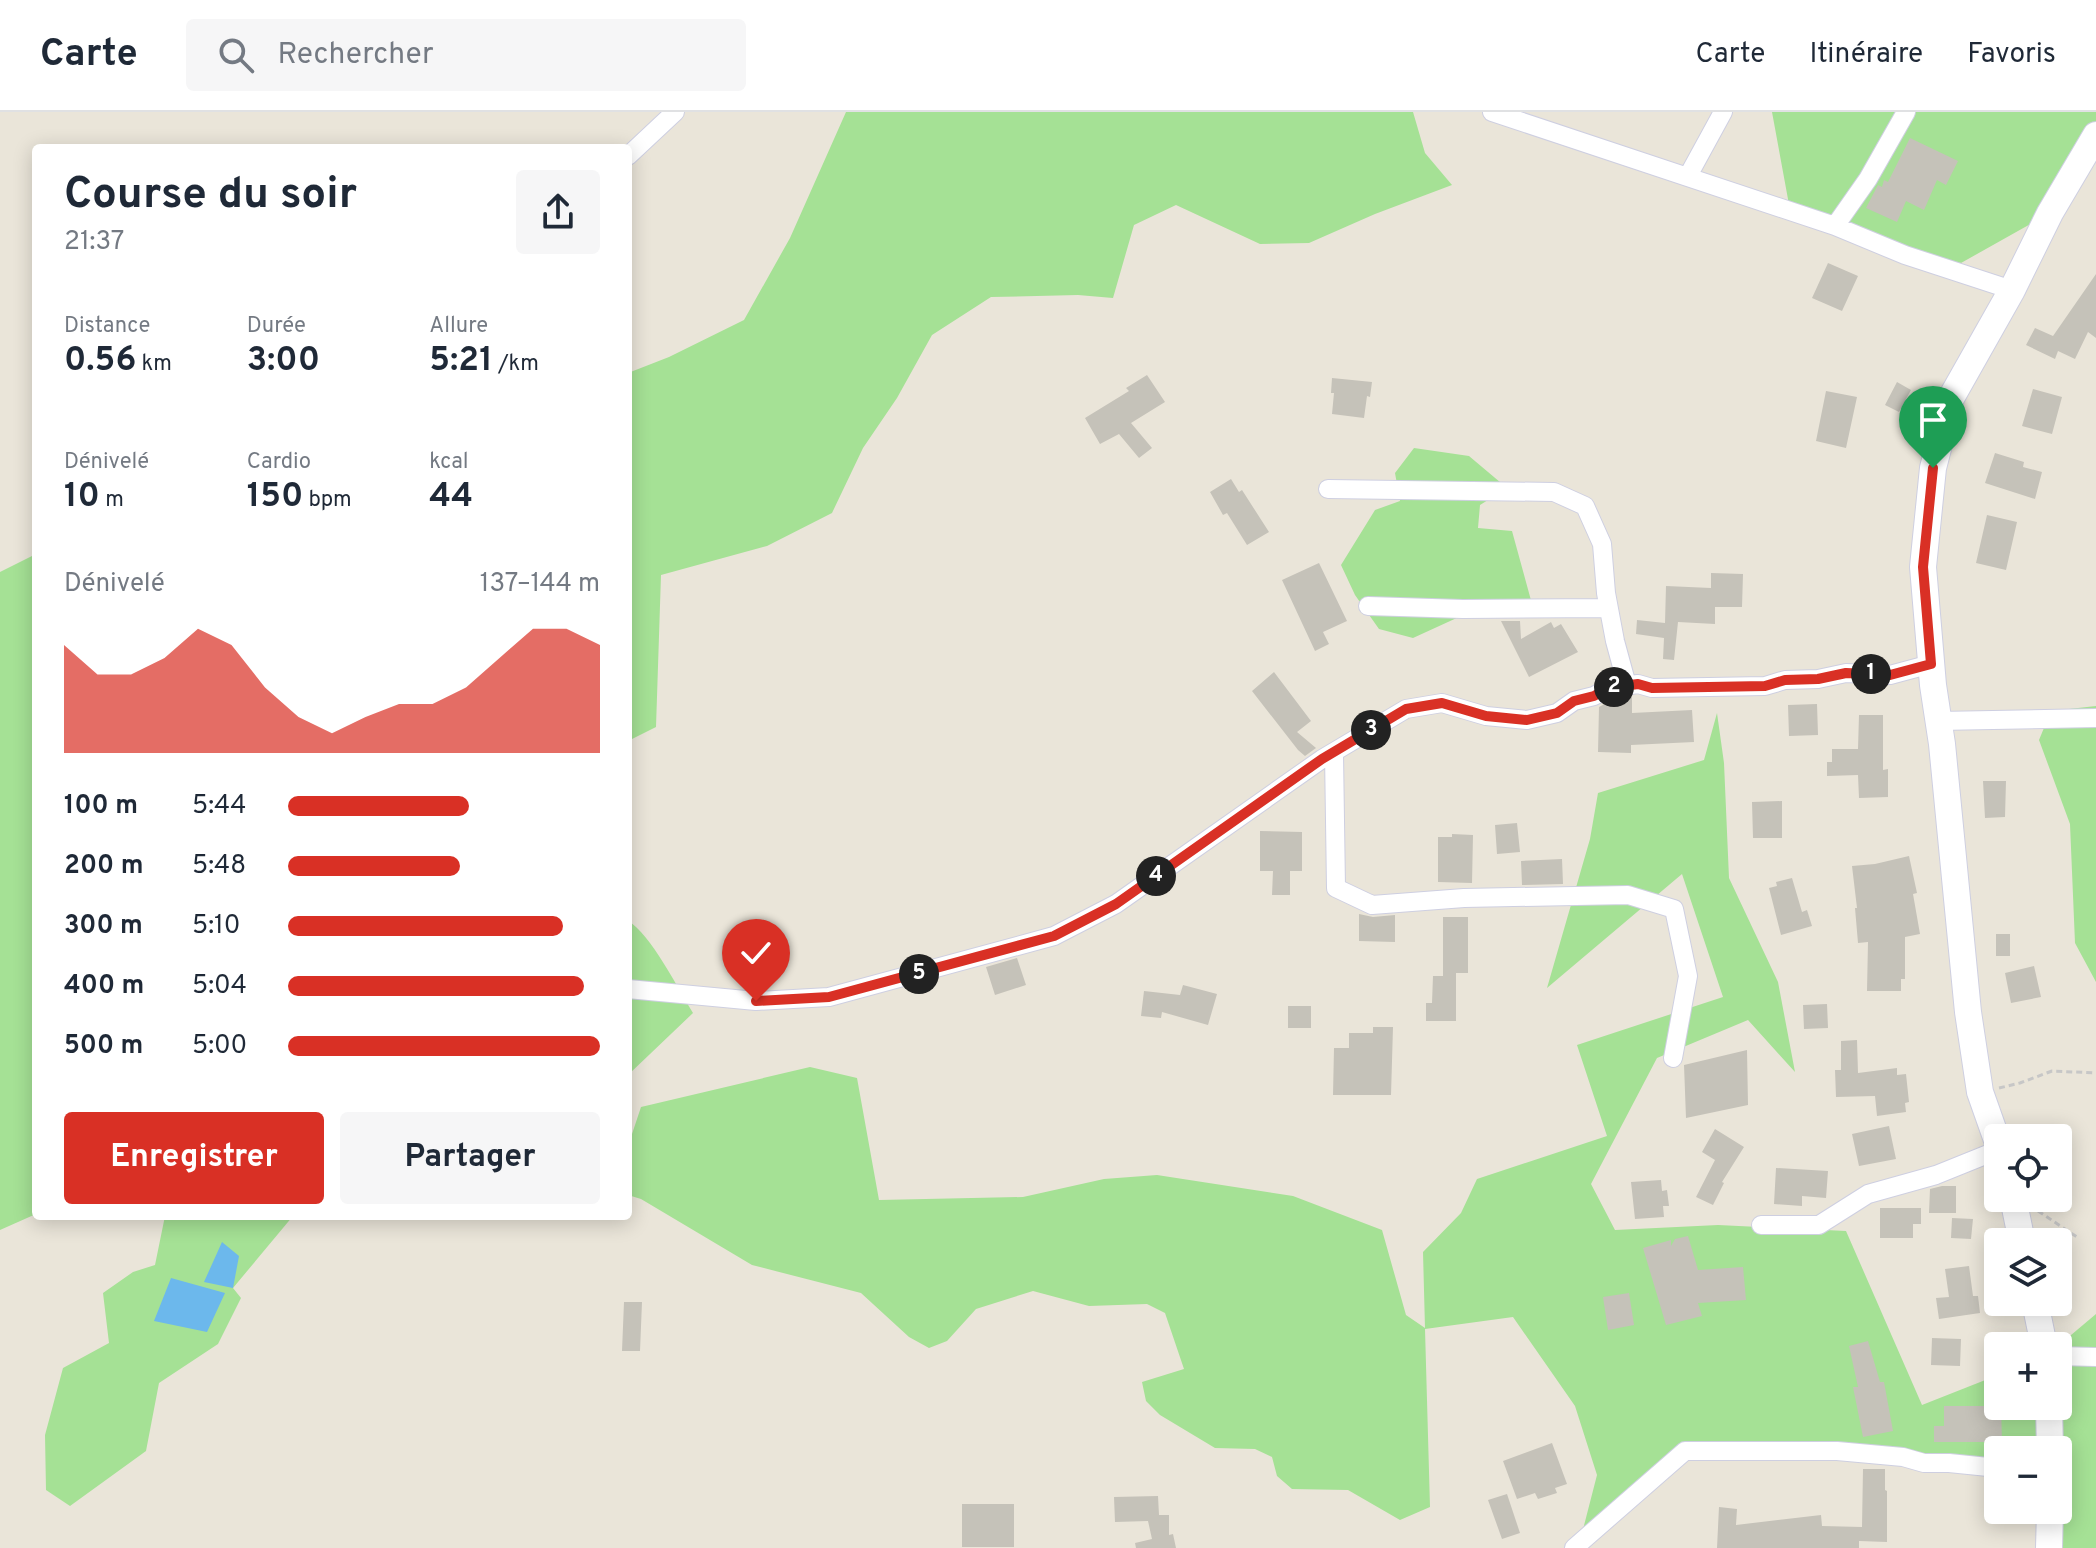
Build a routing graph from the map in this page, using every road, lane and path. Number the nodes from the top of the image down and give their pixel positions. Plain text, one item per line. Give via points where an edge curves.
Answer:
1 (675, 112) edge
2 (1492, 112) edge
3 (1723, 112) edge
4 (1906, 112) edge
5 (1549, 122) edge
6 (2096, 135) edge
7 (632, 152) edge
8 (1688, 176) junction
9 (1835, 226) junction
10 (2012, 290) junction
11 (1328, 489) dead end
12 (1368, 606) dead end
13 (1609, 608) junction
14 (1931, 664) junction
15 (1627, 685) junction
16 (2096, 718) edge
17 (1938, 721) junction
18 (1334, 753) junction
19 (632, 989) edge
20 (1673, 1058) dead end
21 (2096, 1073) edge
22 (1980, 1092) junction
23 (1991, 1124) edge
24 (1984, 1156) edge
25 (2037, 1212) edge
26 (1761, 1225) dead end
27 (2077, 1237) dead end
28 (2072, 1356) edge
29 (2096, 1357) edge
30 (1984, 1467) edge
31 (2050, 1524) edge
32 (1574, 1548) edge
33 (2049, 1548) edge

1 - 7 street
2 - 5 street
3 - 8 street
4 - 9 street
5 - 8 street
6 - 10 main road
8 - 9 street
9 - 10 street
10 - 14 main road via 1951,398 1933,468 1923,567
11 - 13 street via 1554,492 1585,506 1602,544
12 - 13 street
13 - 15 street
14 - 15 street via 1890,675 1846,673 1765,686
14 - 17 main road
15 - 18 street via 1527,720 1486,716 1442,703 1406,709
16 - 17 street
17 - 22 main road
18 - 19 street via 1116,904 1054,936 829,997 756,1001
18 - 20 street via 1336,888 1372,905 1628,895 1674,909 1688,976
21 - 22 path via 2052,1071
22 - 23 main road
24 - 26 street via 1868,1194 1819,1225
25 - 27 path
28 - 29 street
30 - 32 street via 1837,1451 1685,1451
31 - 33 main road

